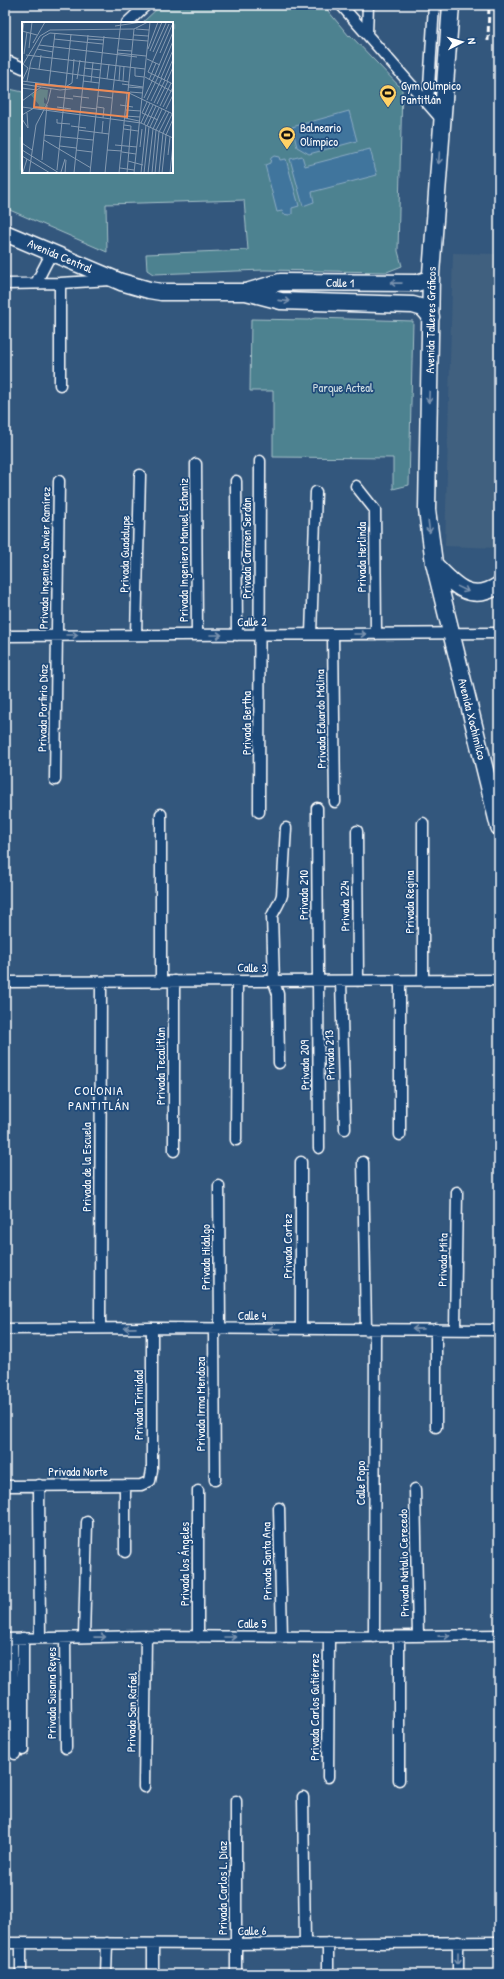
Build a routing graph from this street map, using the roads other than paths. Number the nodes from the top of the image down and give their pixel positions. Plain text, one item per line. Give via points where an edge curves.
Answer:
1 (146, 5) edge
2 (340, 5) edge
3 (368, 5) edge
4 (434, 5) edge
5 (451, 5) edge
6 (128, 22) edge
7 (366, 34) junction
8 (5, 64) edge
9 (22, 67) edge
10 (428, 104) junction
11 (442, 120) junction
12 (5, 233) edge
13 (52, 252) junction
14 (431, 274) junction
15 (115, 280) junction
16 (60, 283) junction
17 (5, 284) edge
18 (36, 284) junction
19 (246, 292) junction
20 (431, 316) junction
21 (60, 384) dead end
22 (260, 460) dead end
23 (196, 464) dead end
24 (140, 475) dead end
25 (59, 481) dead end
26 (236, 481) dead end
27 (356, 486) dead end
28 (316, 492) dead end
29 (434, 564) junction
30 (499, 584) edge
31 (499, 633) edge
32 (312, 634) junction
33 (333, 634) junction
34 (376, 634) junction
35 (450, 634) junction
36 (57, 635) junction
37 (136, 635) junction
38 (197, 635) junction
39 (237, 635) junction
40 (261, 635) junction
41 (5, 636) edge
42 (55, 780) dead end
43 (335, 802) dead end
44 (317, 808) dead end
45 (259, 812) dead end
46 (161, 814) dead end
47 (423, 823) dead end
48 (499, 827) edge
49 (286, 828) dead end
50 (357, 831) dead end
51 (499, 980) edge
52 (174, 981) junction
53 (237, 981) junction
54 (341, 981) junction
55 (423, 981) junction
56 (5, 982) edge
57 (101, 982) junction
58 (161, 982) junction
59 (274, 982) junction
60 (317, 982) junction
61 (358, 982) junction
62 (400, 982) junction
63 (279, 1063) dead end
64 (345, 1129) dead end
65 (400, 1135) dead end
66 (236, 1140) dead end
67 (319, 1148) dead end
68 (174, 1151) dead end
69 (302, 1162) dead end
70 (363, 1162) dead end
71 (219, 1186) dead end
72 (457, 1192) dead end
73 (100, 1328) junction
74 (152, 1328) junction
75 (5, 1329) edge
76 (217, 1329) junction
77 (301, 1329) junction
78 (436, 1329) junction
79 (456, 1329) junction
80 (370, 1330) junction
81 (499, 1330) edge
82 (436, 1427) dead end
83 (215, 1480) dead end
84 (150, 1481) joint
85 (39, 1485) junction
86 (125, 1485) junction
87 (5, 1486) edge
88 (415, 1489) dead end
89 (198, 1492) dead end
90 (279, 1508) dead end
91 (87, 1522) dead end
92 (125, 1552) dead end
93 (499, 1635) edge
94 (146, 1636) junction
95 (418, 1636) junction
96 (84, 1637) junction
97 (198, 1637) junction
98 (282, 1637) junction
99 (329, 1637) junction
100 (374, 1637) junction
101 (399, 1637) junction
102 (40, 1638) junction
103 (65, 1638) junction
104 (13, 1639) edge
105 (66, 1748) dead end
106 (19, 1752) dead end
107 (328, 1777) dead end
108 (399, 1780) dead end
109 (144, 1787) dead end
110 (303, 1797) dead end
111 (236, 1801) dead end
112 (458, 1942) junction
113 (499, 1942) edge
114 (5, 1943) edge
115 (21, 1943) junction
116 (107, 1943) junction
117 (306, 1943) junction
118 (328, 1943) junction
119 (153, 1944) junction
120 (236, 1944) junction
121 (21, 1974) edge
122 (106, 1974) edge
123 (153, 1974) edge
124 (236, 1974) edge
125 (328, 1974) edge
126 (458, 1974) edge

1 - 6 street
2 - 7 street
3 - 7 street
4 - 10 street
5 - 11 main road, Avenida Talleres Gráficos
7 - 10 street
8 - 9 street via 10,62
10 - 11 street
11 -> 14 main road, Avenida Talleres Gráficos
12 - 13 main road, Avenida Central
13 - 15 main road, Avenida Central
13 - 18 street
14 -> 19 main road, Calle 1 via 429,279 417,283 280,282
14 - 20 main road, Avenida Talleres Gráficos
15 - 16 street
15 - 19 main road, Calle 1 via 161,292
16 - 18 street
16 - 21 street
17 - 18 street
19 -> 20 main road, Calle 1 via 281,301 413,305 423,308
20 -> 29 main road, Avenida Talleres Gráficos via 426,503
22 - 40 street, Privada Carmen Serdán
23 - 38 street, Privada Ingeniero Manuel Echaniz
24 - 37 street, Privada Guadalupe
25 - 36 street, Privada Ingeniero Javier Ramírez
26 - 39 street, Privada Carmen Serdán
27 - 34 street, Privada Herlinda via 375,510
28 - 32 street
29 -> 30 main road via 462,590 482,593
29 - 35 main road, Avenida Talleres Gráficos
31 - 35 street, Calle 2
32 - 33 street, Calle 2
32 - 40 street, Calle 2
33 -> 34 street, Calle 2
33 - 43 street, Privada Eduardo Molina
34 - 35 street, Calle 2
35 - 48 main road, Avenida Xochimilco
36 -> 37 street, Calle 2
36 - 41 street, Calle 2
36 - 42 street, Privada Porfirio Díaz
37 - 38 street, Calle 2
38 -> 39 street, Calle 2
39 - 40 street, Calle 2
40 - 45 street, Privada Bertha
44 - 60 street, Privada 210
46 - 58 street
47 - 55 street, Privada Regina
49 - 59 street via 282,895 272,916
50 - 61 street, Privada 224
51 - 55 street, Calle 3
52 - 53 street, Calle 3
52 - 58 street, Calle 3
52 - 68 street, Privada Tecalitlán
53 - 59 street, Calle 3
53 - 66 street
54 - 60 street, Calle 3
54 - 61 street, Calle 3
54 - 64 street, Privada 213
55 - 62 street, Calle 3
56 - 57 street, Calle 3
57 - 58 street, Calle 3
57 - 73 street, Privada de la Escuela
59 - 60 street, Calle 3
59 - 63 street via 278,994
60 - 67 street, Privada 209
61 - 62 street, Calle 3
62 - 65 street
69 - 77 street, Privada Cortez
70 - 80 street, Calle Popo
71 - 76 street, Privada Hidalgo
72 - 79 street, Privada Mita
74 -> 73 street, Calle 4
73 - 75 street, Calle 4
74 - 76 street, Calle 4
74 - 84 street, Privada Trinidad
77 -> 76 street, Calle 4
76 - 83 street, Privada Irma Mendoza
77 - 80 street, Calle 4
78 - 79 street, Calle 4
78 -> 80 street, Calle 4
78 - 82 street
79 - 81 street, Calle 4
80 - 100 street, Calle Popo
84 - 86 street, Privada Norte via 141,1485
85 - 86 street, Privada Norte
85 - 87 street, Privada Norte
85 - 102 street
86 - 92 street
88 - 95 street, Privada Natalio Cerecedo
89 - 97 street, Privada los Ángeles
90 - 98 street, Privada Santa Ana
91 - 96 street
95 -> 93 street, Calle 5
96 -> 94 street, Calle 5
94 - 97 street, Calle 5
94 - 109 street, Privada San Rafaél
95 - 101 street, Calle 5
96 - 103 street, Calle 5
97 -> 98 street, Calle 5
98 - 99 street, Calle 5
99 - 100 street, Calle 5
99 - 107 street, Privada Carlos Gutiérrez
100 - 101 street, Calle 5
101 - 108 street
102 - 103 street, Calle 5
102 - 104 street, Calle 5
103 - 105 street, Privada Susana Reyes
104 - 106 street
110 - 117 street
111 - 120 street, Privada Carlos L. Díaz
112 - 113 street, Calle 6
112 - 118 street, Calle 6
112 -> 126 street
114 - 115 street, Calle 6
115 - 116 street, Calle 6
115 - 121 street
116 - 119 street, Calle 6
116 - 122 street
117 - 118 street, Calle 6
117 - 120 street, Calle 6
118 - 125 street
119 - 120 street, Calle 6
119 - 123 street
120 - 124 street, Privada Carlos L. Díaz

